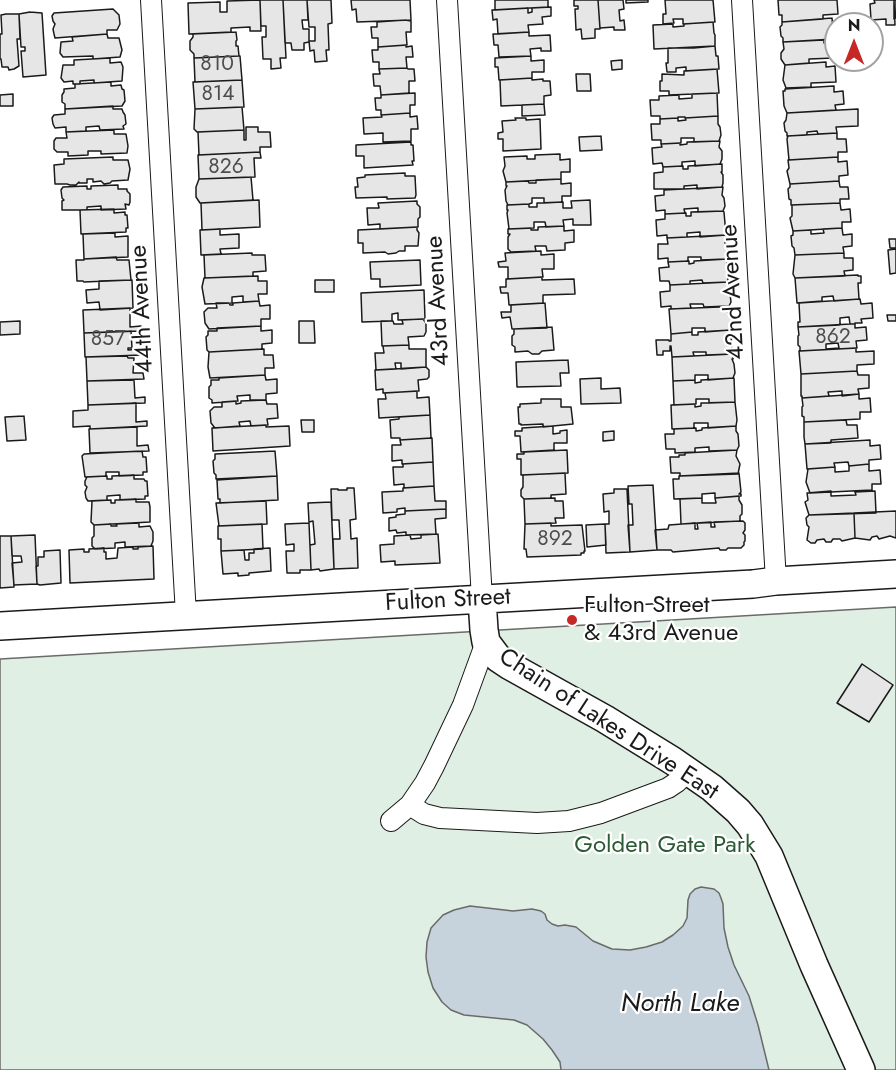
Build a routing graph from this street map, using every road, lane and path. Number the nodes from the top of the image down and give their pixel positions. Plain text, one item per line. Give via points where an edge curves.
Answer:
1 (151, 0) edge
2 (447, 0) edge
3 (742, 0) edge
4 (896, 574) edge
5 (776, 581) junction
6 (482, 599) junction
7 (186, 615) junction
8 (0, 626) edge
9 (486, 642) junction
10 (688, 771) junction
11 (410, 805) junction
12 (391, 821) dead end
13 (861, 1070) edge

1 - 7 street, 44th Avenue
2 - 6 street, 43rd Avenue
3 - 5 street, 42nd Avenue
4 - 5 main road, Fulton Street
5 - 6 main road, Fulton Street
6 - 7 main road, Fulton Street
6 - 9 main road, Chain of Lakes Drive East
7 - 8 main road, Fulton Street
9 - 10 main road, Chain of Lakes Drive East via 503,662
9 - 11 street via 445,745
10 - 11 street via 668,788 569,821 440,818
10 - 13 main road, Chain of Lakes Drive East via 726,799 760,839
11 - 12 street

